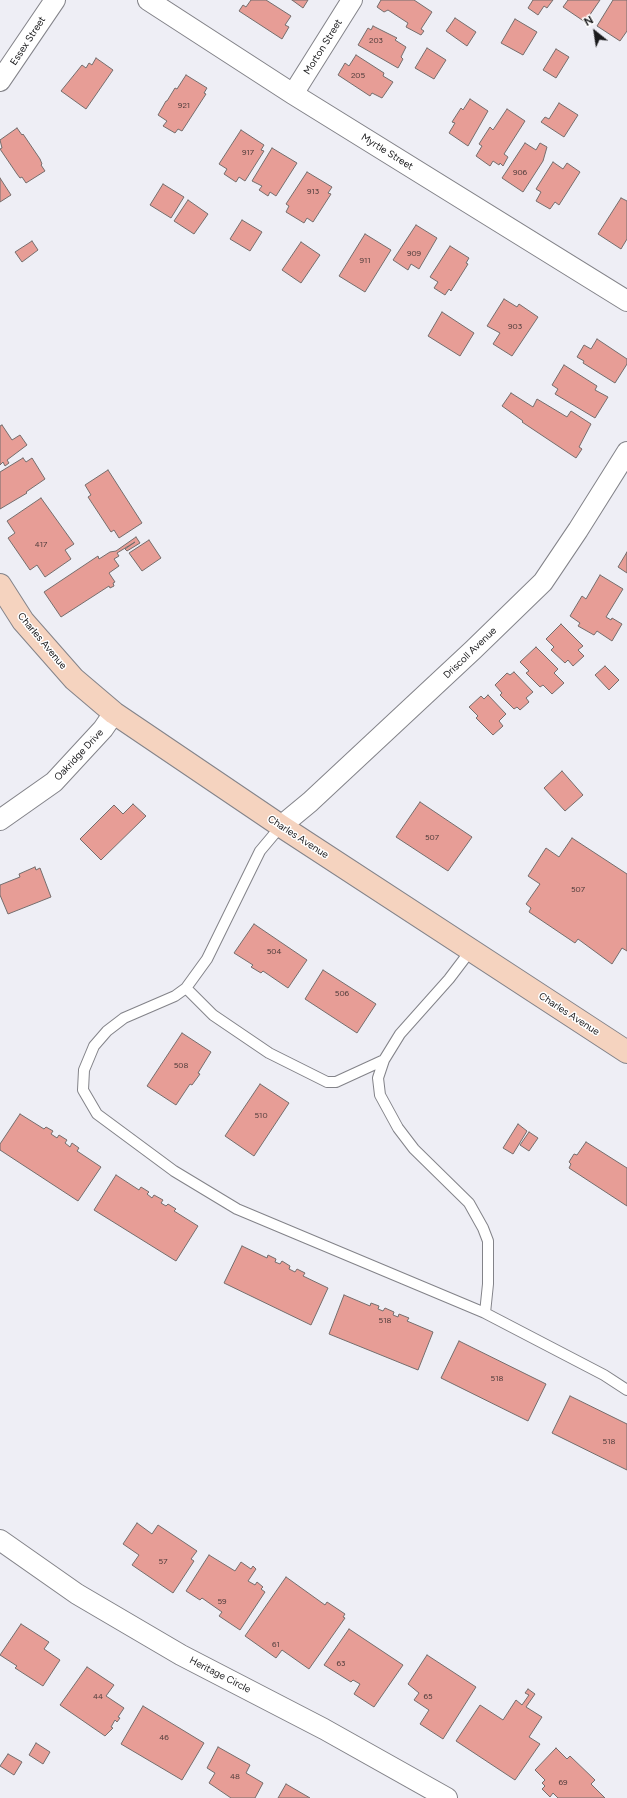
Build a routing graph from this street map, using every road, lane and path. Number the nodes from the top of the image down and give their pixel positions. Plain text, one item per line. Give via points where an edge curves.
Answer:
1 (55, 0) edge
2 (148, 0) edge
3 (352, 0) edge
4 (0, 81) edge
5 (293, 94) junction
6 (627, 301) edge
7 (627, 452) edge
8 (0, 585) edge
9 (114, 713) junction
10 (0, 820) edge
11 (281, 826) junction
12 (471, 950) junction
13 (186, 988) junction
14 (627, 1052) edge
15 (384, 1060) junction
16 (485, 1314) junction
17 (627, 1390) edge
18 (0, 1540) edge
19 (447, 1798) edge

1 - 4 street, Essex Street
2 - 5 street, Myrtle Street
3 - 5 street, Morton Street
5 - 6 street, Myrtle Street
7 - 11 street, Driscoll Avenue via 543,582 328,786
8 - 9 street, Charles Avenue via 23,621 69,673
9 - 10 street, Oakridge Drive via 103,729 54,782
9 - 11 street, Charles Avenue
11 - 12 street, Charles Avenue
11 - 13 lane via 260,851 207,959
12 - 14 street, Charles Avenue
12 - 15 lane via 450,979 400,1034
13 - 15 lane via 213,1015 269,1053 327,1082 336,1082
13 - 16 lane via 175,996 124,1018 107,1031 94,1046 84,1070 83,1090 97,1114 174,1170 237,1209
15 - 16 lane via 378,1078 380,1095 398,1128 414,1149 469,1203 483,1228 488,1241
16 - 17 lane via 604,1375
18 - 19 street, Heritage Circle via 78,1594 181,1655 324,1729

